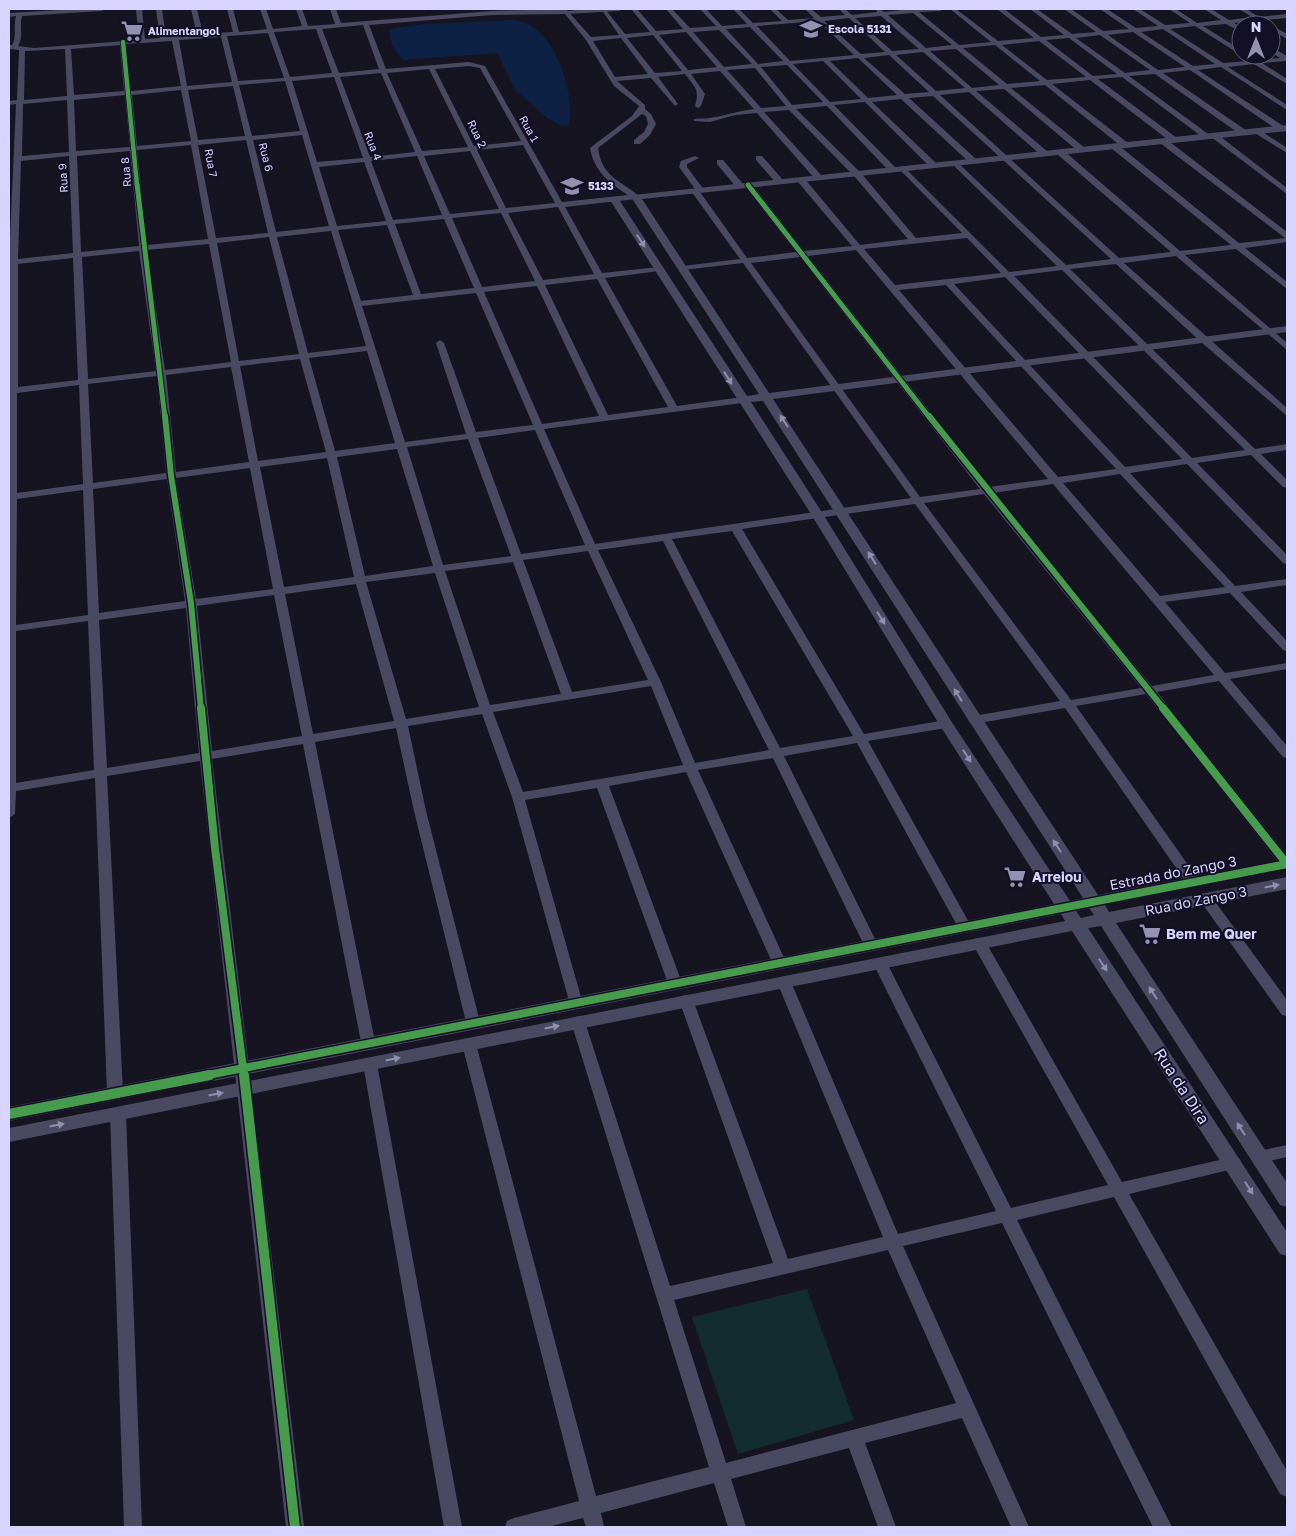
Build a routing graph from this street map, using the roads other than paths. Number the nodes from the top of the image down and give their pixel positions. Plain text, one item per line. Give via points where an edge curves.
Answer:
1 (102, 9) edge
2 (139, 9) edge
3 (159, 9) edge
4 (194, 9) edge
5 (230, 9) edge
6 (263, 9) edge
7 (299, 9) edge
8 (333, 9) edge
9 (436, 9) edge
10 (619, 9) edge
11 (634, 9) edge
12 (669, 9) edge
13 (703, 9) edge
14 (736, 9) edge
15 (773, 9) edge
16 (808, 9) edge
17 (842, 9) edge
18 (940, 9) edge
19 (953, 9) edge
20 (1000, 9) edge
21 (1033, 9) edge
22 (1067, 9) edge
23 (1103, 9) edge
24 (1136, 9) edge
25 (1172, 9) edge
26 (1207, 9) edge
27 (1276, 9) edge
28 (519, 10) edge
29 (565, 10) edge
30 (603, 10) junction
31 (913, 10) edge
32 (472, 11) edge
33 (879, 11) edge
34 (9, 15) edge
35 (19, 15) junction
36 (440, 16) junction
37 (1287, 16) edge
38 (851, 17) junction
39 (819, 20) junction
40 (365, 22) junction
41 (787, 22) junction
42 (1228, 22) junction
43 (1231, 22) edge
44 (338, 24) junction
45 (1197, 24) junction
46 (1231, 24) edge
47 (753, 25) junction
48 (318, 26) junction
49 (306, 27) junction
50 (1166, 27) junction
51 (720, 28) junction
52 (270, 30) junction
53 (1136, 30) junction
54 (687, 31) junction
55 (236, 33) junction
56 (1104, 33) junction
57 (223, 34) junction
58 (654, 34) junction
59 (200, 36) junction
60 (625, 36) junction
61 (1073, 36) junction
62 (176, 38) junction
63 (163, 39) junction
64 (589, 39) junction
65 (1040, 39) junction
66 (142, 41) junction
67 (123, 42) junction
68 (996, 43) junction
69 (958, 46) junction
70 (11, 47) edge
71 (68, 47) junction
72 (1231, 47) edge
73 (22, 50) junction
74 (924, 50) junction
75 (890, 53) junction
76 (857, 56) junction
77 (824, 59) junction
78 (790, 62) junction
79 (1231, 64) edge
80 (1222, 65) junction
81 (1259, 65) edge
82 (756, 66) junction
83 (431, 67) junction
84 (1192, 68) junction
85 (721, 69) junction
86 (384, 71) junction
87 (1159, 71) junction
88 (685, 72) junction
89 (1124, 74) junction
90 (335, 75) junction
91 (652, 75) junction
92 (1090, 78) junction
93 (614, 79) junction
94 (288, 80) junction
95 (1046, 82) junction
96 (1287, 82) edge
97 (237, 84) junction
98 (1006, 86) junction
99 (186, 89) junction
100 (969, 90) junction
101 (130, 93) junction
102 (935, 93) junction
103 (902, 96) junction
104 (70, 99) junction
105 (865, 100) junction
106 (9, 103) edge
107 (20, 103) junction
108 (674, 104) dead end
109 (829, 104) junction
110 (698, 106) dead end
111 (791, 108) junction
112 (1287, 108) edge
113 (641, 110) junction
114 (758, 111) junction
115 (696, 120) dead end
116 (1284, 128) edge
117 (1258, 131) junction
118 (304, 133) junction
119 (1244, 133) junction
120 (1211, 136) junction
121 (19, 138) junction
122 (250, 138) junction
123 (9, 140) edge
124 (1174, 140) junction
125 (1163, 141) junction
126 (637, 142) dead end
127 (196, 143) junction
128 (523, 143) junction
129 (1124, 145) junction
130 (1114, 146) junction
131 (135, 148) junction
132 (471, 148) junction
133 (1082, 150) junction
134 (1287, 151) edge
135 (1060, 152) junction
136 (73, 153) junction
137 (419, 153) junction
138 (1045, 154) junction
139 (695, 158) dead end
140 (759, 158) dead end
141 (1006, 158) junction
142 (17, 159) junction
143 (366, 159) junction
144 (720, 162) dead end
145 (973, 162) junction
146 (956, 163) junction
147 (314, 164) junction
148 (934, 166) junction
149 (904, 169) junction
150 (893, 170) junction
151 (856, 174) junction
152 (818, 178) junction
153 (801, 180) junction
154 (780, 182) junction
155 (744, 186) junction
156 (698, 191) junction
157 (1287, 192) edge
158 (636, 197) junction
159 (615, 200) junction
160 (560, 205) junction
161 (503, 212) junction
162 (446, 217) junction
163 (391, 223) junction
164 (334, 229) junction
165 (274, 235) junction
166 (969, 235) junction
167 (1287, 238) edge
168 (214, 241) junction
169 (914, 241) junction
170 (1238, 246) junction
171 (858, 247) junction
172 (143, 248) junction
173 (1179, 253) junction
174 (801, 254) junction
175 (79, 255) junction
176 (745, 261) junction
177 (1118, 261) junction
178 (12, 262) edge
179 (1063, 267) junction
180 (683, 268) junction
181 (659, 269) junction
182 (1006, 274) junction
183 (599, 276) junction
184 (948, 282) junction
185 (540, 283) junction
186 (1287, 286) edge
187 (893, 288) junction
188 (479, 290) junction
189 (418, 298) junction
190 (357, 304) junction
191 (1287, 329) edge
192 (1270, 331) junction
193 (1204, 340) junction
194 (440, 343) dead end
195 (1287, 347) edge
196 (370, 348) junction
197 (1145, 348) junction
198 (1086, 355) junction
199 (304, 357) junction
200 (1023, 363) junction
201 (236, 365) junction
202 (963, 371) junction
203 (161, 373) junction
204 (898, 380) junction
205 (83, 382) junction
206 (838, 388) junction
207 (11, 391) edge
208 (768, 397) junction
209 (742, 400) junction
210 (674, 409) junction
211 (1287, 413) edge
212 (605, 418) junction
213 (538, 426) junction
214 (470, 435) junction
215 (400, 445) junction
216 (1287, 447) edge
217 (1252, 452) junction
218 (331, 454) junction
219 (1188, 461) junction
220 (254, 464) junction
221 (1122, 470) junction
222 (171, 475) junction
223 (1056, 480) junction
224 (1287, 485) edge
225 (88, 486) junction
226 (986, 490) junction
227 (10, 496) edge
228 (917, 500) junction
229 (842, 511) junction
230 (817, 514) junction
231 (735, 526) junction
232 (666, 537) junction
233 (591, 547) junction
234 (518, 557) junction
235 (1287, 561) edge
236 (439, 568) junction
237 (360, 580) junction
238 (1287, 582) edge
239 (1235, 589) junction
240 (280, 591) junction
241 (1156, 600) junction
242 (191, 603) junction
243 (95, 617) junction
244 (10, 628) edge
245 (1287, 648) edge
246 (1287, 666) edge
247 (1221, 677) junction
248 (655, 682) junction
249 (1148, 689) junction
250 (568, 697) junction
251 (1068, 704) junction
252 (486, 710) junction
253 (974, 720) junction
254 (401, 724) junction
255 (946, 724) junction
256 (310, 739) junction
257 (861, 740) junction
258 (777, 754) junction
259 (1287, 754) edge
260 (206, 756) junction
261 (691, 768) junction
262 (102, 773) junction
263 (602, 783) junction
264 (9, 788) edge
265 (518, 797) junction
266 (9, 814) edge
267 (1287, 864) edge
268 (1193, 882) junction
269 (1287, 883) edge
270 (1206, 899) junction
271 (1093, 902) junction
272 (1064, 907) junction
273 (1104, 918) junction
274 (1076, 924) junction
275 (964, 926) junction
276 (979, 943) junction
277 (871, 945) junction
278 (778, 962) junction
279 (880, 963) junction
280 (675, 982) junction
281 (784, 982) junction
282 (686, 1000) junction
283 (576, 1004) junction
284 (1287, 1011) edge
285 (473, 1022) junction
286 (578, 1022) junction
287 (368, 1042) junction
288 (469, 1044) junction
289 (370, 1064) junction
290 (243, 1067) junction
291 (245, 1088) junction
292 (116, 1093) junction
293 (9, 1114) edge
294 (118, 1114) junction
295 (9, 1134) edge
296 (1287, 1151) edge
297 (1260, 1157) junction
298 (1233, 1163) junction
299 (1118, 1190) junction
300 (1287, 1199) edge
301 (1006, 1216) junction
302 (893, 1242) junction
303 (1287, 1248) edge
304 (782, 1268) junction
305 (664, 1295) junction
306 (968, 1408) junction
307 (854, 1438) junction
308 (720, 1473) junction
309 (1287, 1488) edge
310 (590, 1507) junction
311 (133, 1527) edge
312 (295, 1527) edge
313 (453, 1527) edge
314 (514, 1527) edge
315 (595, 1527) edge
316 (738, 1527) edge
317 (887, 1527) edge
318 (1020, 1527) edge
319 (1163, 1527) edge

1 - 35 street
2 - 66 street
3 - 63 street
4 - 59 street
5 - 55 street
6 - 52 street
7 - 49 street
8 - 44 street
9 - 36 street
10 - 30 street
11 - 58 street
12 - 54 street
13 - 51 street
14 - 47 street
15 - 41 street
16 - 39 street
17 - 38 street
18 - 31 street
19 - 68 street
20 - 65 street
21 - 61 street
22 - 56 street
23 - 53 street
24 - 50 street
25 - 45 street
26 - 42 street
27 - 37 street
28 - 29 street
28 - 32 street
29 - 30 street
29 - 64 street
30 - 60 street
31 - 33 street
31 - 69 street
32 - 36 street
33 - 38 street
33 - 74 street
34 - 35 street
35 - 70 street via 16,26 20,34
36 - 40 street via 371,18
38 - 39 street
38 - 75 street
39 - 41 street
39 - 76 street
40 - 44 street
40 - 86 street
41 - 47 street
42 - 43 street
42 - 45 street
42 - 46 street
44 - 48 street
45 - 50 street
45 - 72 street
47 - 51 street
47 - 78 street
48 - 49 street
48 - 90 street, Rua 4
49 - 52 street
50 - 53 street
50 - 80 street
51 - 54 street
51 - 82 street
52 - 55 street
52 - 94 street
53 - 56 street
53 - 84 street
54 - 58 street
54 - 85 street
55 - 57 street
56 - 61 street
56 - 87 street
57 - 59 street
57 - 97 street, Rua 6
58 - 60 street
58 - 88 street
59 - 62 street
60 - 64 street
60 - 91 street
61 - 65 street
61 - 89 street
62 - 63 street
62 - 99 street, Rua 7
63 - 66 street
64 - 93 street
65 - 68 street
65 - 92 street
66 - 67 street
67 - 71 street
67 - 101 street, Rua 8
68 - 69 street
68 - 95 street
69 - 74 street
69 - 98 street
70 - 73 street
71 - 73 street
71 - 104 street, Rua 9
73 - 107 street
74 - 75 street
74 - 100 street
75 - 76 street
75 - 102 street
76 - 77 street
76 - 103 street
77 - 78 street
77 - 105 street
78 - 82 street
78 - 109 street
79 - 80 street
80 - 84 street
80 - 112 street
81 - 96 street
82 - 85 street
82 - 111 street
83 - 86 street
83 - 128 street, Rua 1 via 483,67
83 - 132 street, Rua 2
84 - 87 street
84 - 116 street
85 - 88 street
85 - 114 street
86 - 90 street
86 - 137 street
87 - 89 street
87 - 119 street
88 - 91 street
88 - 110 street via 701,90
89 - 92 street
89 - 120 street
90 - 94 street
90 - 143 street, Rua 4
91 - 93 street
91 - 108 street
92 - 95 street
92 - 124 street
93 - 113 street via 626,94 643,106
94 - 97 street
94 - 118 street
95 - 98 street
95 - 129 street
97 - 99 street
97 - 122 street, Rua 6
98 - 100 street
98 - 133 street
99 - 101 street
99 - 127 street, Rua 7
100 - 102 street
100 - 138 street
101 - 104 street
101 - 131 street, Rua 8
102 - 103 street
102 - 141 street
103 - 105 street
103 - 145 street
104 - 107 street
104 - 136 street, Rua 9
105 - 109 street
105 - 148 street
106 - 107 street
107 - 121 street
109 - 111 street
109 - 150 street
111 - 114 street
111 - 151 street
113 - 126 street via 649,115 652,124
113 - 158 street via 594,148 602,172
114 - 115 street
114 - 152 street
116 - 117 street
117 - 119 street
117 - 134 street
118 - 122 street
118 - 147 street
119 - 120 street
120 - 124 street
120 - 157 street
121 - 123 street
121 - 142 street
122 - 127 street
122 - 165 street, Rua 6
124 - 125 street
125 - 129 street
125 - 167 street
127 - 131 street
127 - 168 street, Rua 7
128 - 132 street
128 - 160 street, Rua 1
129 - 130 street
130 - 133 street
130 - 170 street
131 - 136 street
131 - 172 street, Rua 8
132 - 137 street
132 - 161 street, Rua 2
133 - 135 street
135 - 138 street
135 - 173 street
136 - 142 street
136 - 175 street, Rua 9
137 - 143 street
137 - 162 street
138 - 141 street
139 - 156 street via 684,163 683,167
140 - 154 street
141 - 145 street
141 - 177 street
142 - 178 street
143 - 147 street
143 - 163 street, Rua 4
144 - 155 street
145 - 146 street
146 - 148 street
146 - 179 street
147 - 164 street
148 - 149 street
149 - 150 street
149 - 166 street
150 - 151 street
151 - 152 street
151 - 169 street
152 - 153 street
153 - 154 street
153 - 171 street
154 - 155 street
155 - 156 street
155 - 174 street
156 - 158 street
156 - 176 street
158 - 159 street
158 - 180 street, Rua da Dira
159 - 160 street
159 -> 181 street, Rua da Dira
160 - 161 street
160 - 183 street, Rua 1
161 - 162 street
161 - 185 street, Rua 2
162 - 163 street
162 - 188 street
163 - 164 street
163 - 189 street, Rua 4
164 - 165 street
164 - 190 street
165 - 168 street
165 - 199 street, Rua 6
166 - 169 street
166 - 182 street
167 - 170 street
168 - 172 street
168 - 201 street, Rua 7
169 - 171 street
170 - 173 street
170 - 186 street
171 - 174 street
171 - 187 street
172 - 175 street
172 - 203 street, Rua 8
173 - 177 street
173 - 192 street
174 - 176 street
174 - 204 street
175 - 178 street
175 - 205 street, Rua 9
176 - 180 street
176 - 206 street
177 - 179 street
177 - 193 street
178 - 207 street
179 - 182 street
179 - 197 street
180 - 208 street, Rua da Dira
181 - 183 street
181 -> 209 street, Rua da Dira
182 - 184 street
182 - 198 street
183 - 185 street
183 - 210 street, Rua 1
184 - 187 street
184 - 200 street
185 - 188 street
185 - 212 street, Rua 2
187 - 202 street
188 - 189 street
188 - 213 street
189 - 190 street
190 - 196 street
191 - 192 street
192 - 193 street
192 - 195 street
193 - 197 street
193 - 211 street
194 - 214 street
196 - 199 street
196 - 215 street
197 - 198 street
197 - 217 street
198 - 200 street
198 - 219 street
199 - 201 street
199 - 218 street, Rua 6
200 - 202 street
200 - 221 street
201 - 203 street
201 - 220 street, Rua 7
202 - 204 street
202 - 223 street
203 - 205 street
203 - 222 street, Rua 8
204 - 206 street
204 - 226 street
205 - 207 street
205 - 225 street, Rua 9
206 - 208 street
206 - 228 street
207 - 227 street
208 - 209 street
229 -> 208 street, Rua da Dira
209 - 210 street
209 - 230 street, Rua da Dira
210 - 212 street
212 - 213 street
213 - 214 street
213 - 233 street
214 - 215 street
214 - 234 street
215 - 218 street
215 - 236 street
216 - 217 street
217 - 219 street
217 - 224 street
218 - 220 street
218 - 237 street, Rua 6
219 - 221 street
219 - 235 street
220 - 222 street
220 - 240 street, Rua 7
221 - 223 street
221 - 239 street
222 - 225 street
222 - 242 street, Rua 8
223 - 226 street
223 - 241 street
225 - 227 street
225 - 243 street, Rua 9
226 - 228 street
226 - 249 street
227 - 244 street
228 - 229 street
228 - 251 street
229 - 230 street
253 -> 229 street, Rua da Dira
230 - 231 street
230 -> 255 street, Rua da Dira
231 - 232 street
231 - 257 street
232 - 233 street
232 - 258 street
233 - 234 street
233 - 248 street
234 - 236 street
234 - 250 street
236 - 237 street
236 - 252 street
237 - 240 street
237 - 254 street, Rua 6
238 - 239 street
239 - 241 street
239 - 245 street
240 - 242 street
240 - 256 street, Rua 7
241 - 247 street
242 - 243 street
242 - 260 street, Rua 8
243 - 244 street
243 - 262 street, Rua 9
244 - 264 street
246 - 247 street
247 - 249 street
247 - 259 street
248 - 250 street
248 - 261 street
249 - 251 street
249 - 267 street
250 - 252 street
251 - 253 street
251 - 268 street
252 - 254 street
252 - 265 street
271 -> 253 street, Rua da Dira
254 - 256 street
254 - 285 street, Rua 6
255 - 257 street
255 -> 272 street, Rua da Dira
256 - 260 street
256 - 287 street, Rua 7
257 - 258 street
257 - 275 street
258 - 261 street
258 - 277 street
260 - 262 street
260 - 290 street, Rua 8
261 - 263 street
261 - 278 street
262 - 264 street
262 - 292 street, Rua 9
263 - 265 street
263 - 280 street
264 - 266 street
265 - 283 street
267 - 268 street, Estrada do Zango 3
268 - 271 street, Estrada do Zango 3
270 -> 269 street, Rua do Zango 3
270 - 273 street, Rua do Zango 3
270 - 284 street
271 - 272 street, Estrada do Zango 3
271 - 273 street, Rua da Dira
272 - 274 street, Rua da Dira
272 - 275 street, Estrada do Zango 3
273 - 274 street, Rua do Zango 3
297 -> 273 street, Rua da Dira
274 - 276 street, Rua do Zango 3
274 -> 298 street, Rua da Dira
275 - 277 street, Estrada do Zango 3
276 - 279 street, Rua do Zango 3
276 - 299 street
277 - 278 street, Estrada do Zango 3
278 - 280 street, Estrada do Zango 3
279 - 281 street, Rua do Zango 3
279 - 301 street
280 - 283 street, Estrada do Zango 3
281 - 282 street, Rua do Zango 3
281 - 302 street
282 - 286 street, Rua do Zango 3
282 - 304 street
283 - 285 street, Estrada do Zango 3
285 - 287 street, Estrada do Zango 3
288 -> 286 street, Rua do Zango 3
286 - 305 street
287 - 290 street, Estrada do Zango 3
289 -> 288 street, Rua do Zango 3
288 - 310 street
289 - 291 street, Rua do Zango 3
289 - 313 street
290 - 291 street, Rua 8
290 - 292 street, Estrada do Zango 3
294 -> 291 street, Rua do Zango 3
291 - 312 street, Rua 8
292 - 293 street, Estrada do Zango 3
295 -> 294 street, Rua do Zango 3
294 - 311 street
296 - 297 street
297 - 300 street, Rua da Dira
298 - 299 street
298 -> 303 street, Rua da Dira
299 - 301 street
299 - 309 street
301 - 302 street
301 - 319 street
302 - 304 street
302 - 306 street
304 - 305 street
305 - 308 street
306 - 307 street
306 - 318 street
307 - 308 street
307 - 317 street
308 - 310 street
308 - 316 street
310 - 314 street
310 - 315 street

